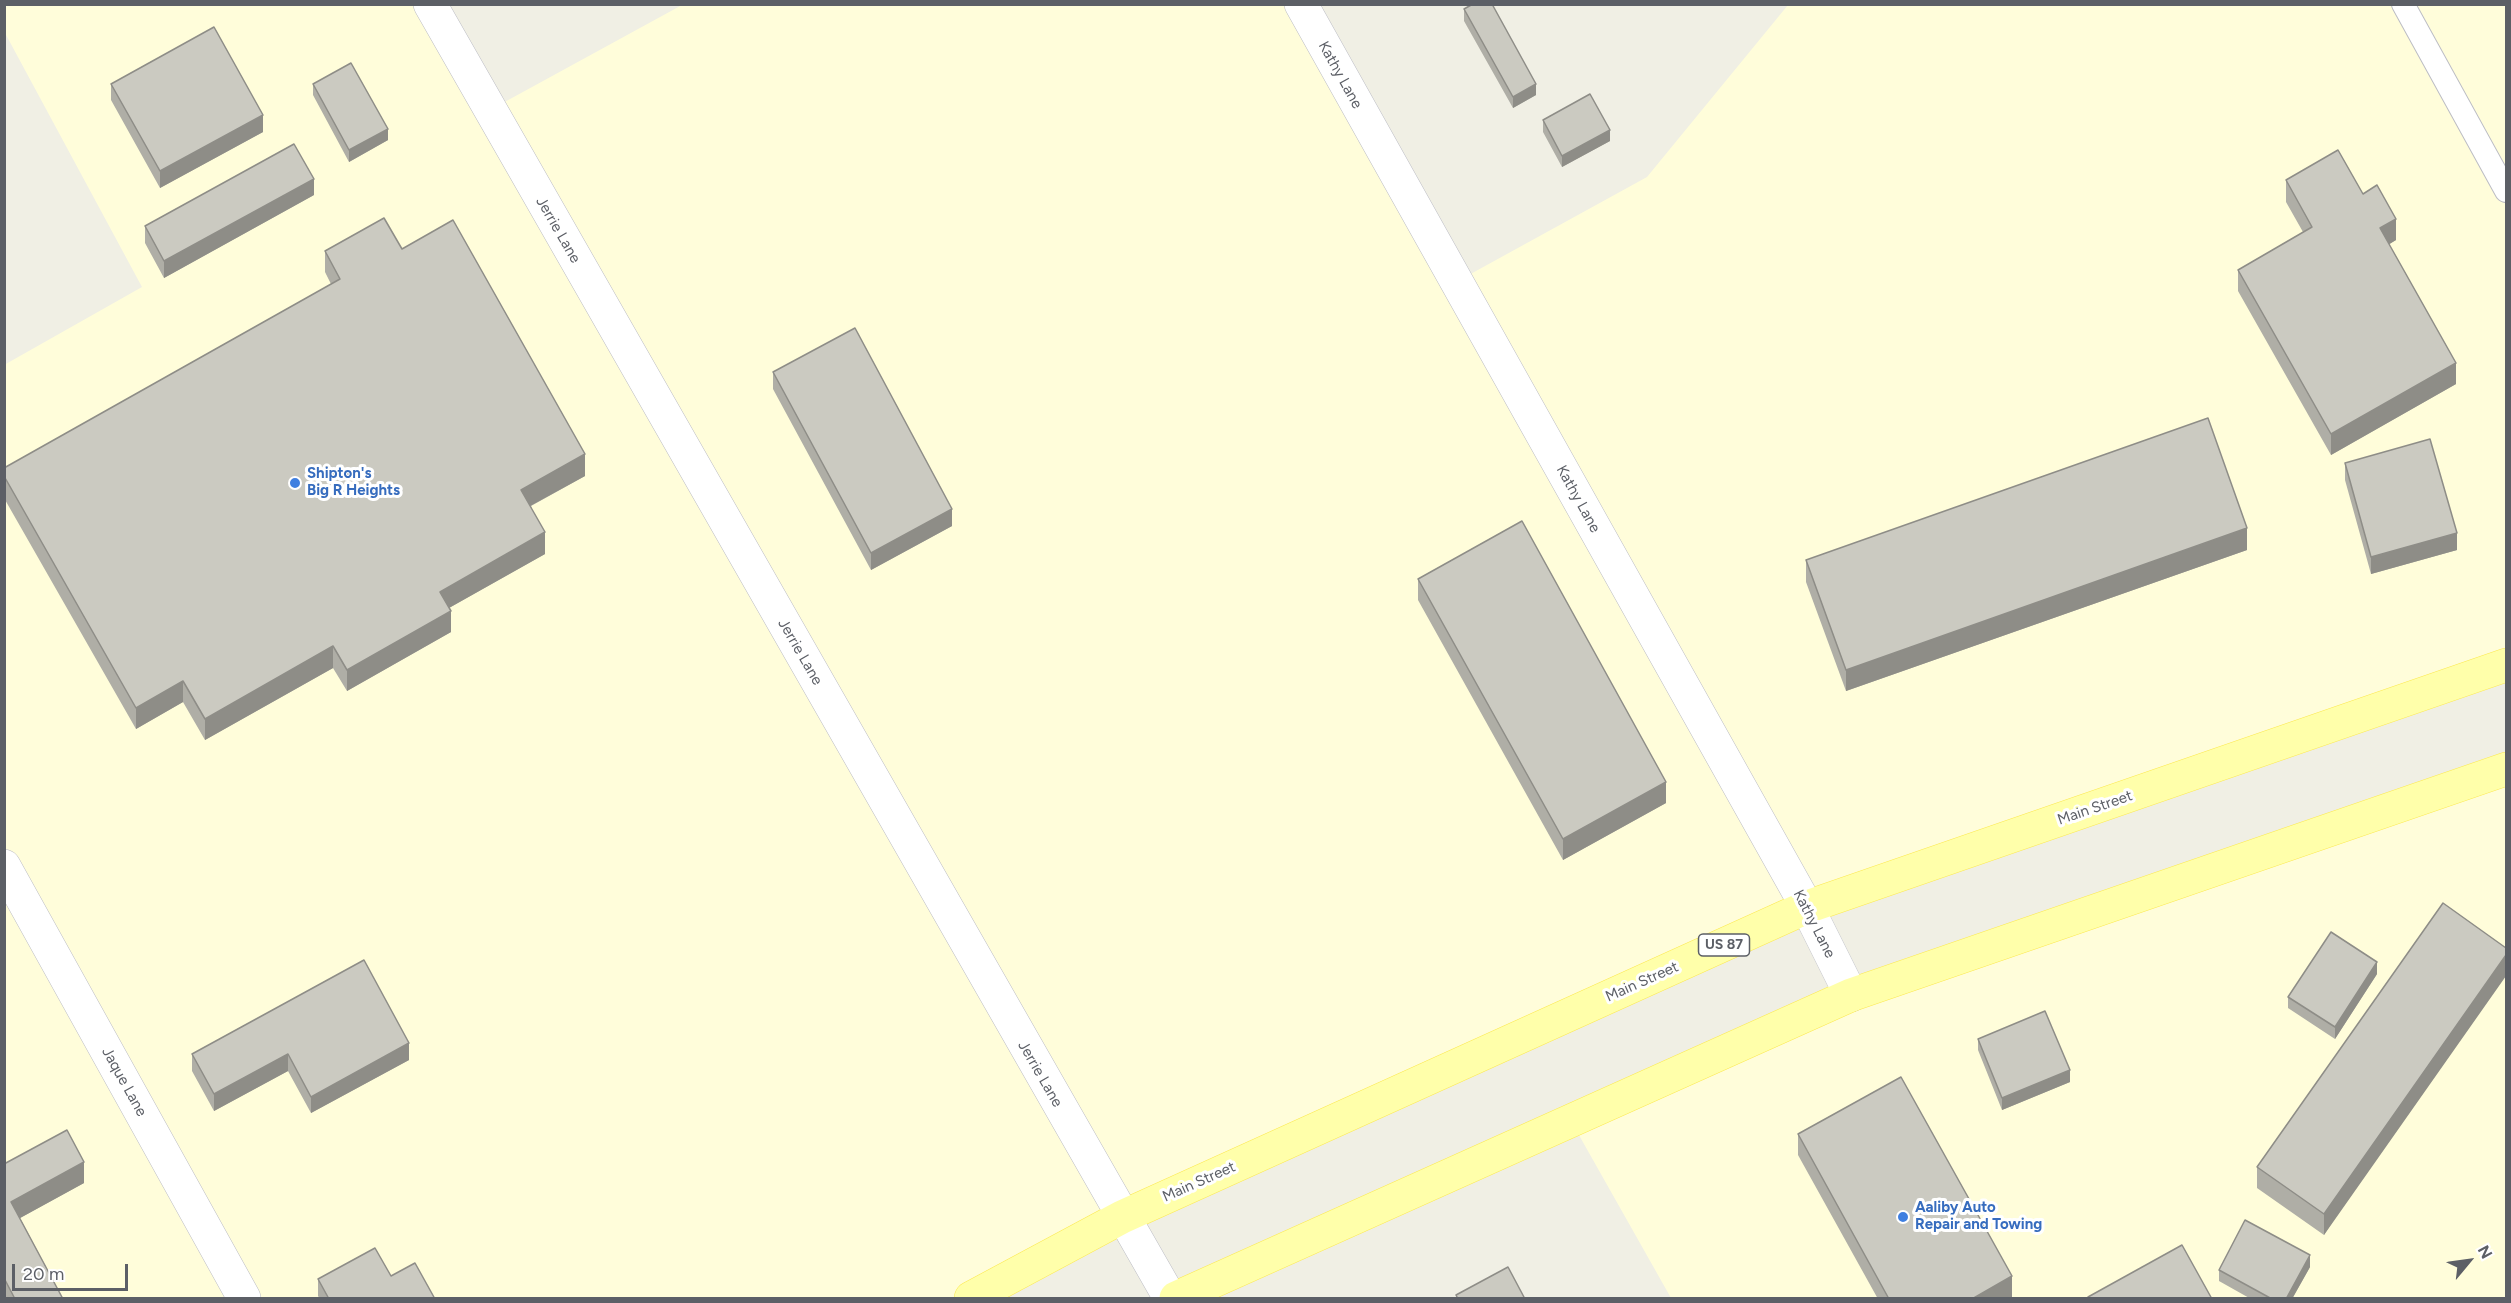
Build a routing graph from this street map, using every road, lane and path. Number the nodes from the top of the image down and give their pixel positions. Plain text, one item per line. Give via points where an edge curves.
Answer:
1 (430, 4) edge
2 (1301, 4) edge
3 (2403, 4) edge
4 (2506, 191) edge
5 (2506, 665) edge
6 (2506, 769) edge
7 (4, 866) edge
8 (1807, 907) junction
9 (1851, 995) junction
10 (1122, 1217) junction
11 (244, 1299) edge
12 (971, 1299) edge
13 (1170, 1299) edge
14 (1176, 1299) edge

1 - 10 street, Jerrie Lane
2 - 8 street, Kathy Lane
3 - 4 lane
5 - 8 main road, Main Street / US 87
6 - 9 main road
7 - 11 street, Jaque Lane
8 - 9 street, Kathy Lane
8 - 10 main road, Main Street / US 87
9 - 14 main road
10 - 12 main road, Main Street / US 87
10 - 13 street, Jerrie Lane

